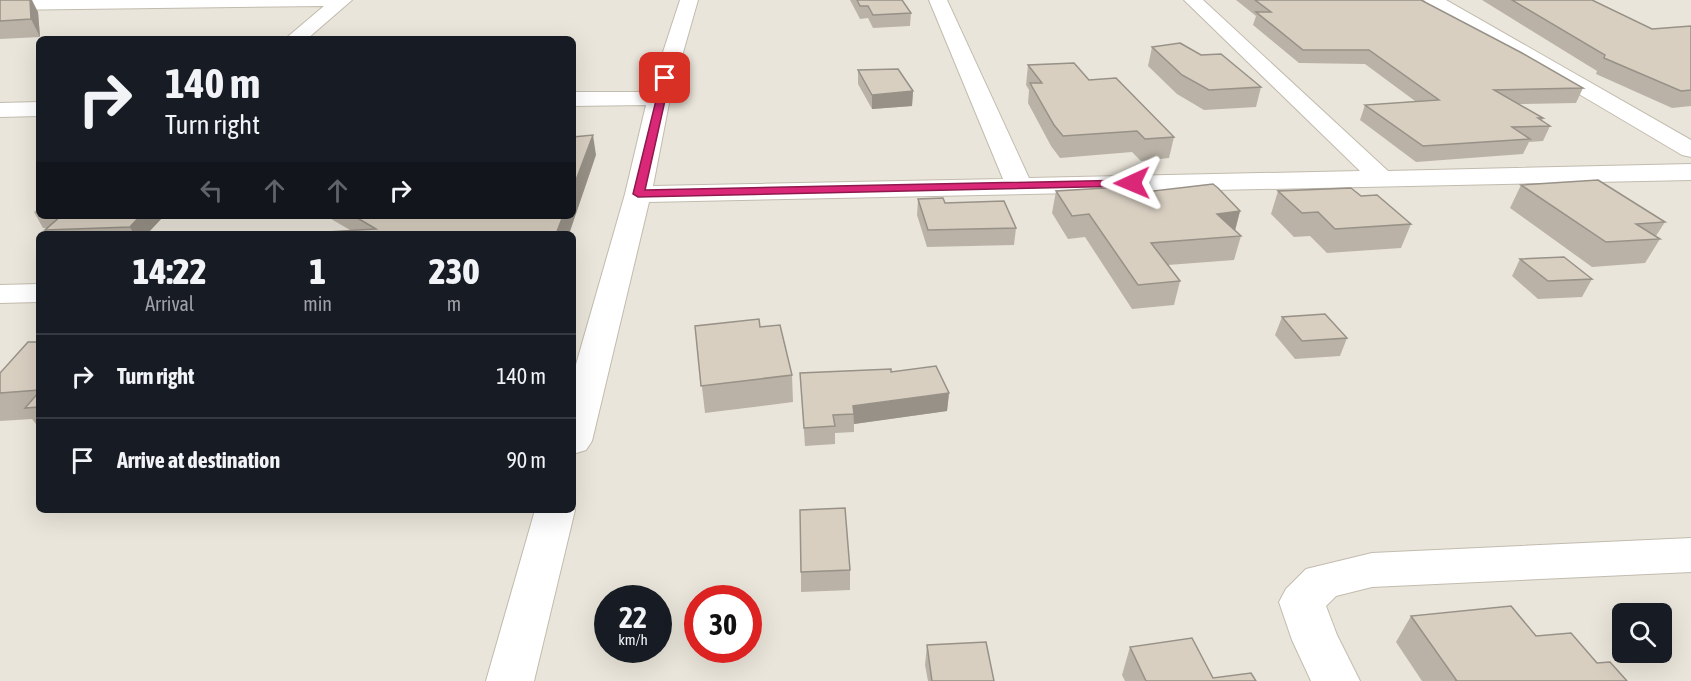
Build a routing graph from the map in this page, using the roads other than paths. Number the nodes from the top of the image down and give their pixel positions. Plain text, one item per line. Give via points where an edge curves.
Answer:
1 (689, 0) edge
2 (938, 0) edge
3 (1193, 0) edge
4 (1433, 0) edge
5 (342, 1) edge
6 (0, 5) edge
7 (299, 36) edge
8 (659, 98) junction
9 (576, 99) edge
10 (1691, 150) edge
11 (1691, 172) edge
12 (1380, 177) junction
13 (1019, 185) junction
14 (638, 194) junction
15 (36, 293) edge
16 (0, 294) edge
17 (576, 430) edge
18 (554, 513) edge
19 (1691, 555) edge
20 (510, 681) edge
21 (1336, 681) edge

1 - 8 street
2 - 13 street
3 - 12 street
4 - 10 street
5 - 6 street
5 - 7 street
8 - 9 street
8 - 14 street
11 - 12 street
12 - 13 street
13 - 14 street
14 - 17 street
15 - 16 street
18 - 20 street
19 - 21 street via 1372,570 1322,582 1302,602 1315,640

